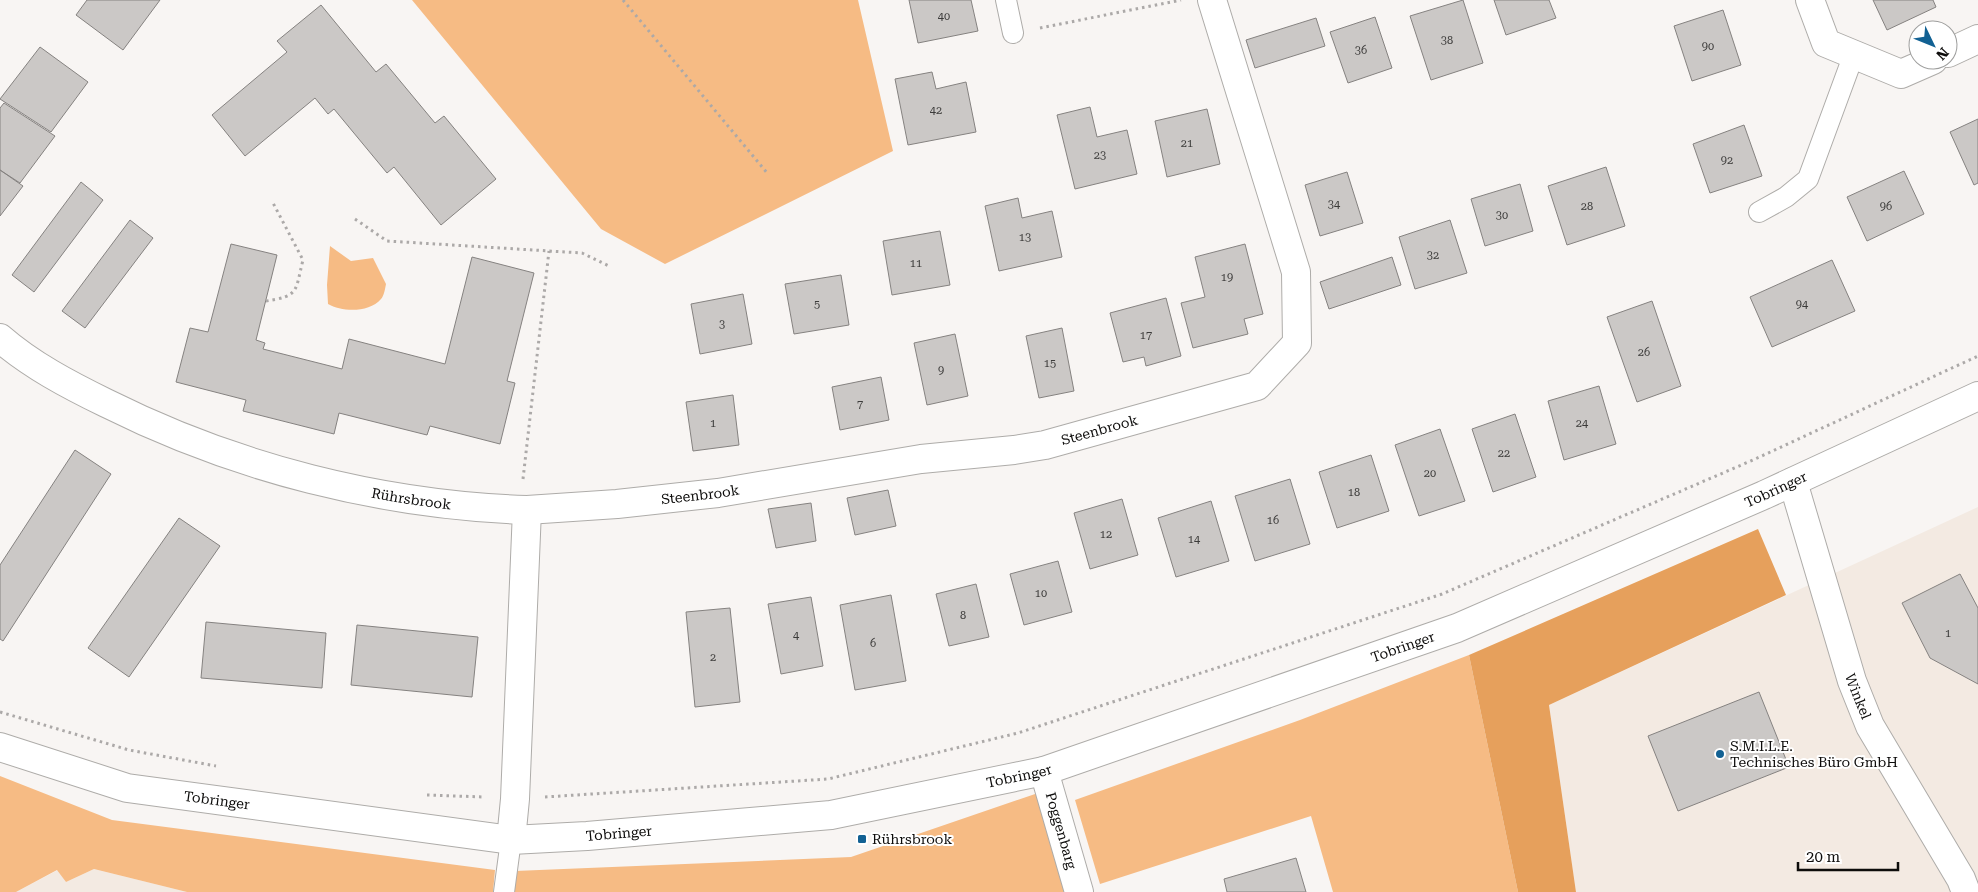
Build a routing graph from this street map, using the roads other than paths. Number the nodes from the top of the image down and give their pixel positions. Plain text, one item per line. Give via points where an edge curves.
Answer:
1 (1006, 0) edge
2 (1212, 0) edge
3 (1810, 0) edge
4 (1013, 34) road end
5 (1978, 39) edge
6 (1958, 48) edge
7 (1854, 54) junction
8 (1910, 70) edge
9 (1758, 212) dead end
10 (0, 338) edge
11 (1978, 396) edge
12 (1793, 482) junction
13 (523, 510) junction
14 (0, 747) edge
15 (1044, 771) junction
16 (511, 840) junction
17 (504, 892) edge
18 (1079, 892) edge
19 (1966, 892) edge

1 - 4 lane
2 - 13 street, Steenbrook via 1296,272 1297,343 1256,386 1014,450 921,459 718,493
3 - 7 street via 1826,43
5 - 6 street
7 - 8 street via 1901,74
7 - 9 lane via 1808,179 1786,197
10 - 13 street, Rührsbrook via 64,382 147,424 232,457 352,490 479,508
11 - 12 street, Tobringer
12 - 15 street, Tobringer via 1457,628
12 - 19 street, Winkel via 1852,681 1870,726
13 - 16 street via 515,799
14 - 16 street, Tobringer via 127,788
15 - 16 street, Tobringer via 831,815
15 - 18 street, Poggenbarg
16 - 17 lane

